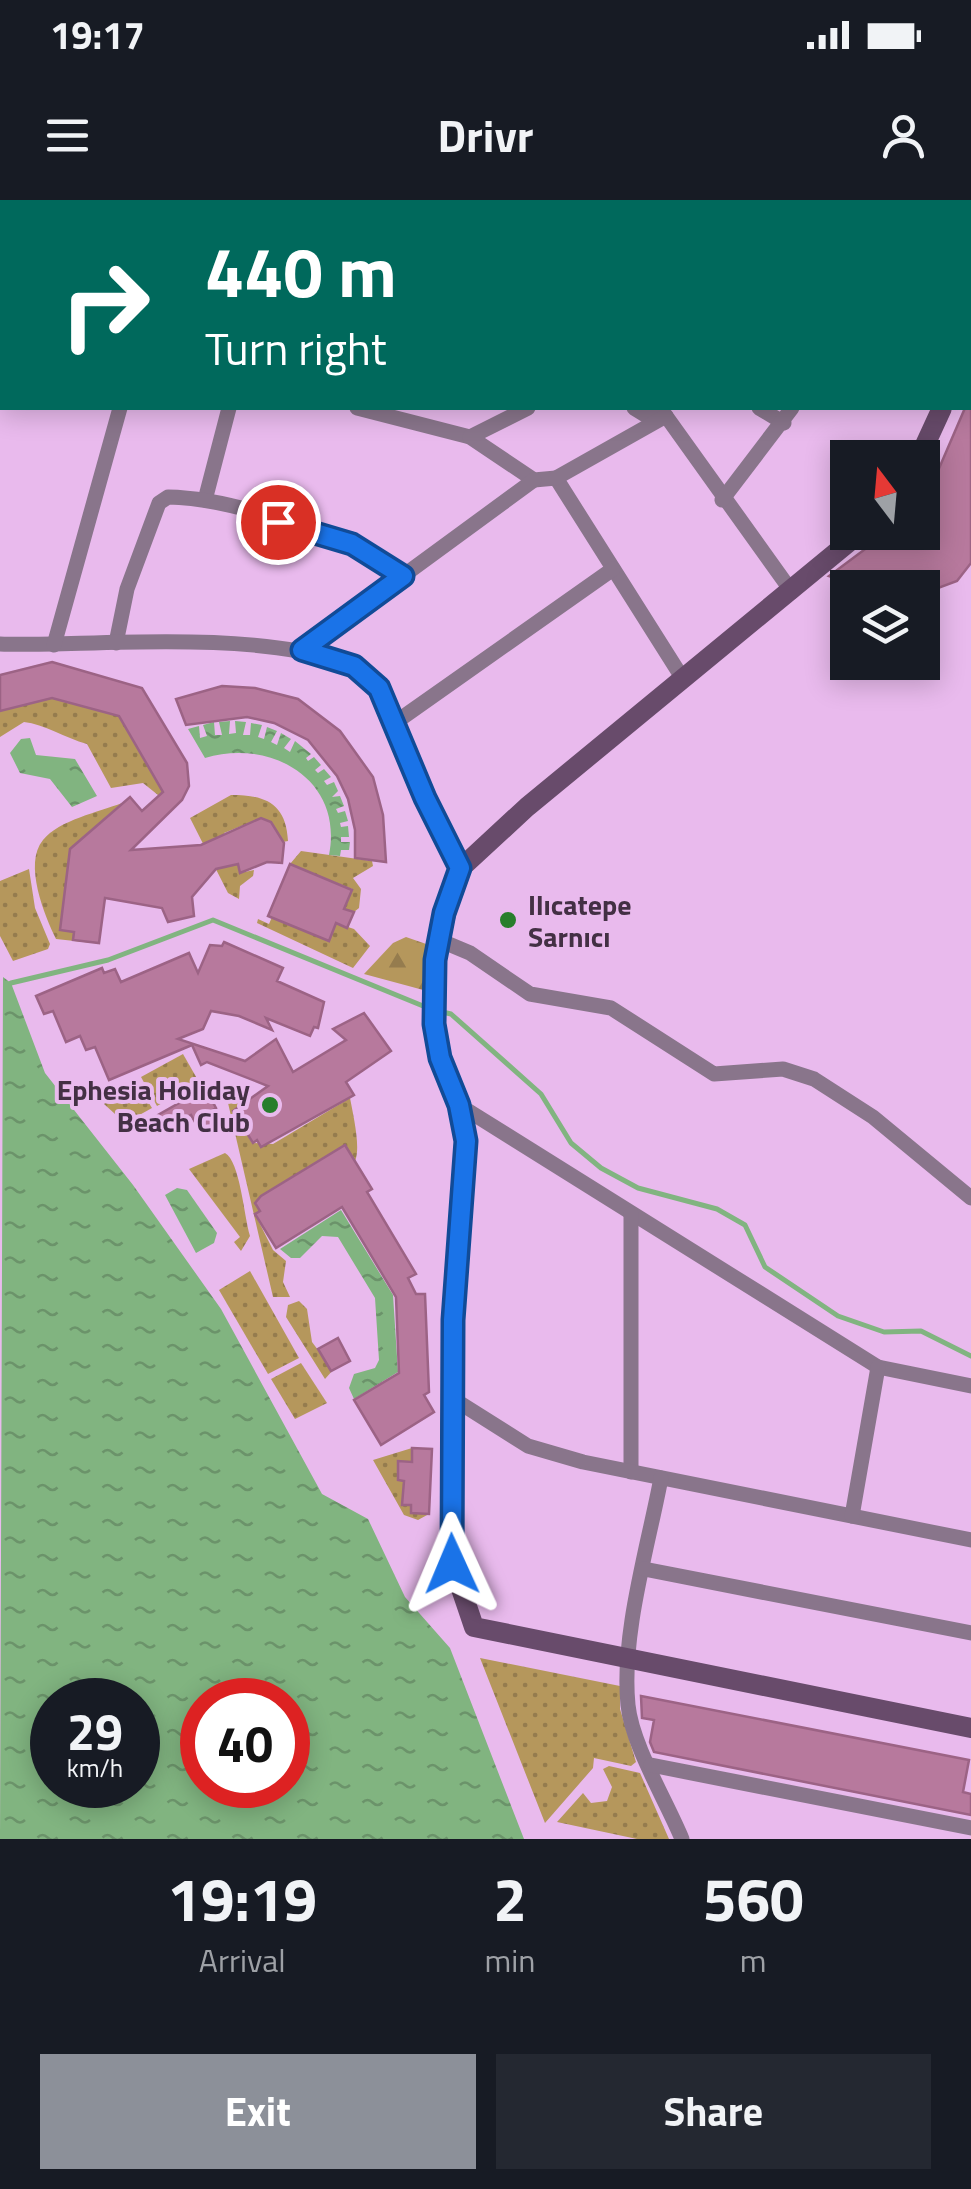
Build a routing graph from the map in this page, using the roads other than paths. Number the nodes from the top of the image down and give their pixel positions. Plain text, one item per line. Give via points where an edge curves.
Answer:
1 (119, 410) edge
2 (227, 410) edge
3 (365, 410) edge
4 (524, 410) edge
5 (644, 410) edge
6 (941, 410) edge
7 (788, 415) edge
8 (666, 416) junction
9 (470, 437) junction
10 (928, 440) edge
11 (556, 478) junction
12 (534, 480) junction
13 (204, 500) junction
14 (722, 500) junction
15 (840, 550) edge
16 (613, 569) junction
17 (403, 576) junction
18 (792, 592) junction
19 (0, 644) edge
20 (54, 644) junction
21 (116, 644) junction
22 (302, 650) junction
23 (683, 679) junction
24 (396, 722) junction
25 (460, 868) junction
26 (439, 940) junction
27 (459, 1105) junction
28 (971, 1198) edge
29 (632, 1214) junction
30 (878, 1367) junction
31 (971, 1386) edge
32 (452, 1398) junction
33 (632, 1472) junction
34 (660, 1478) junction
35 (852, 1516) junction
36 (971, 1540) edge
37 (644, 1569) junction
38 (971, 1634) edge
39 (628, 1661) junction
40 (971, 1728) edge
41 (651, 1766) junction
42 (971, 1828) edge
43 (682, 1839) edge

1 - 20 street
2 - 13 street
3 - 9 street
4 - 9 street
5 - 8 street
6 - 10 street
7 - 14 street
8 - 11 street
8 - 14 street
9 - 12 street
11 - 12 street
11 - 16 street
12 - 17 street
13 - 17 street via 352,544
13 - 21 street via 172,496 159,503 127,589
14 - 18 street
15 - 18 street
16 - 23 street
16 - 24 street
17 - 22 street
18 - 23 street
19 - 20 street
20 - 21 street
21 - 22 street
22 - 24 street via 354,666 379,688
23 - 25 street
24 - 25 street
25 - 26 street
26 - 27 street via 434,1024
26 - 28 street via 530,994 611,1008 714,1074 783,1070 814,1079 873,1117
27 - 29 street
27 - 32 street via 466,1141
29 - 30 street
29 - 33 street
30 - 31 street
30 - 35 street
32 - 33 street via 528,1446
32 - 39 street via 452,1564 474,1627
33 - 34 street
34 - 35 street
34 - 37 street
35 - 36 street
37 - 38 street
37 - 39 street
39 - 40 street
39 - 41 street via 628,1707
41 - 42 street
41 - 43 street

